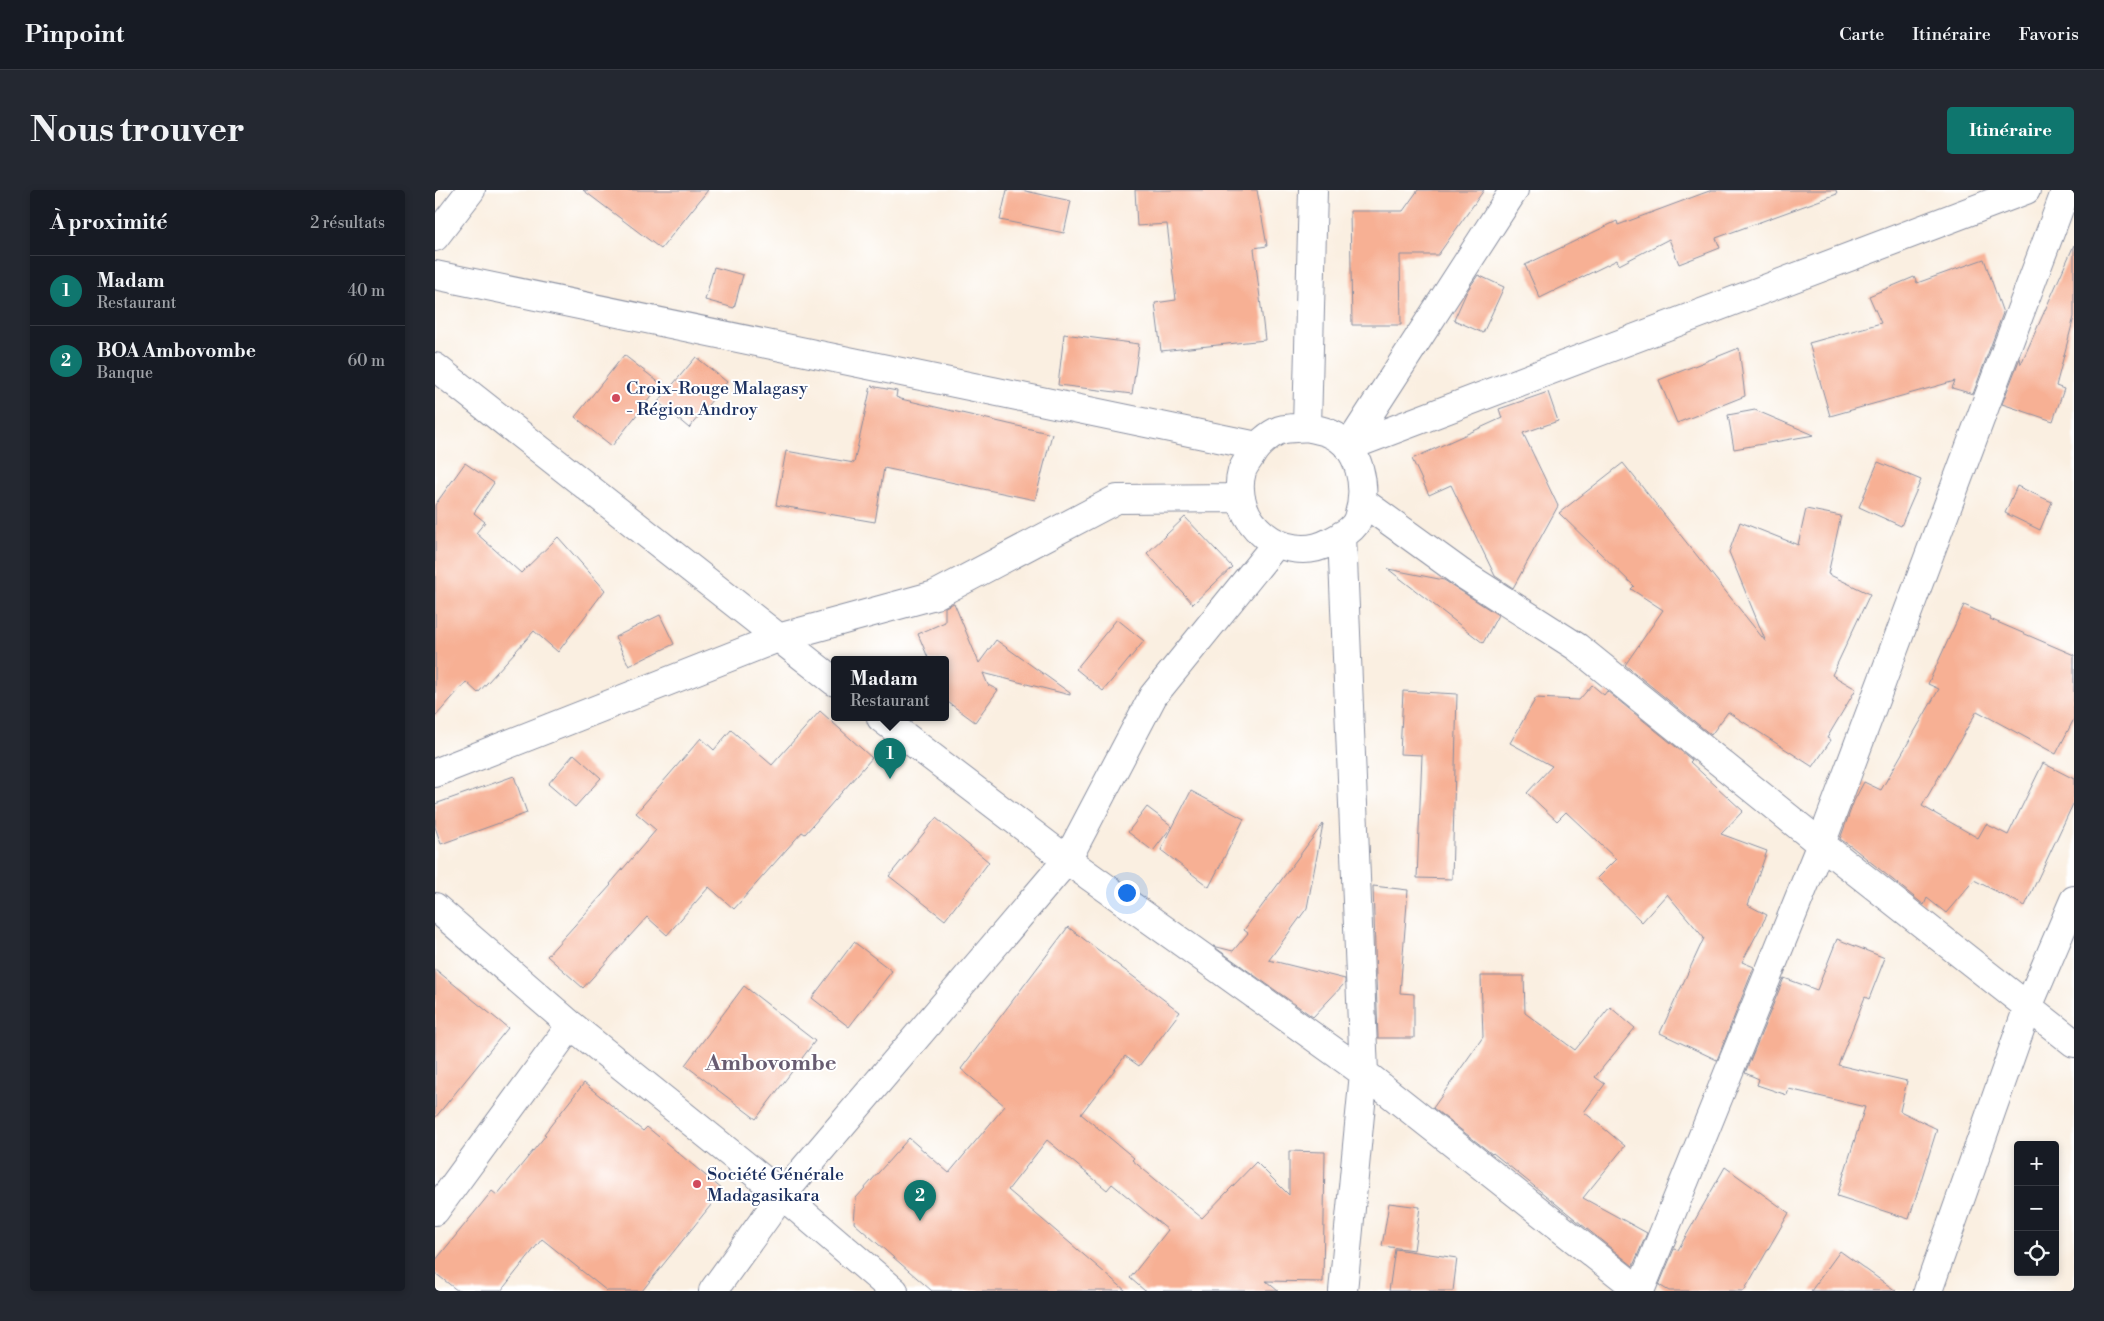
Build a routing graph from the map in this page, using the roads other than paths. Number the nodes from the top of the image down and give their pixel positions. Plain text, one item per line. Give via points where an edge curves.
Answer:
1 (471, 190) edge
2 (1313, 190) edge
3 (1514, 190) edge
4 (2027, 190) edge
5 (2066, 190) edge
6 (435, 237) edge
7 (435, 275) edge
8 (435, 367) edge
9 (1307, 427) junction
10 (1257, 446) junction
11 (1348, 447) junction
12 (1241, 498) junction
13 (1363, 502) junction
14 (1343, 536) junction
15 (1276, 544) junction
16 (777, 638) junction
17 (831, 679) edge
18 (885, 721) edge
19 (435, 773) edge
20 (1821, 844) junction
21 (1067, 860) junction
22 (2074, 900) edge
23 (435, 907) edge
24 (2029, 1007) junction
25 (571, 1025) junction
26 (2074, 1044) edge
27 (1365, 1073) junction
28 (782, 1195) junction
29 (435, 1211) edge
30 (713, 1291) edge
31 (894, 1291) edge
32 (1343, 1291) edge
33 (1640, 1291) edge
34 (1928, 1291) edge

1 - 6 street
2 - 9 street
3 - 11 street
4 - 11 street
5 - 20 street
7 - 10 street
8 - 16 street
9 - 10 street via 1279,430
9 - 11 street via 1330,433
10 - 12 street via 1243,470
11 - 13 street via 1359,464
12 - 15 street via 1253,526
12 - 16 street via 1117,499 935,595
13 - 14 street via 1357,521
13 - 20 street via 1461,573 1577,647
14 - 15 street via 1322,546 1299,550
14 - 27 street
15 - 21 street via 1153,696
16 - 17 street
16 - 19 street
18 - 21 street
20 - 24 street
20 - 33 street
21 - 27 street
21 - 28 street
22 - 24 street
23 - 25 street
24 - 26 street
24 - 34 street
25 - 28 street
25 - 29 street
27 - 32 street
27 - 33 street
28 - 30 street
28 - 31 street

